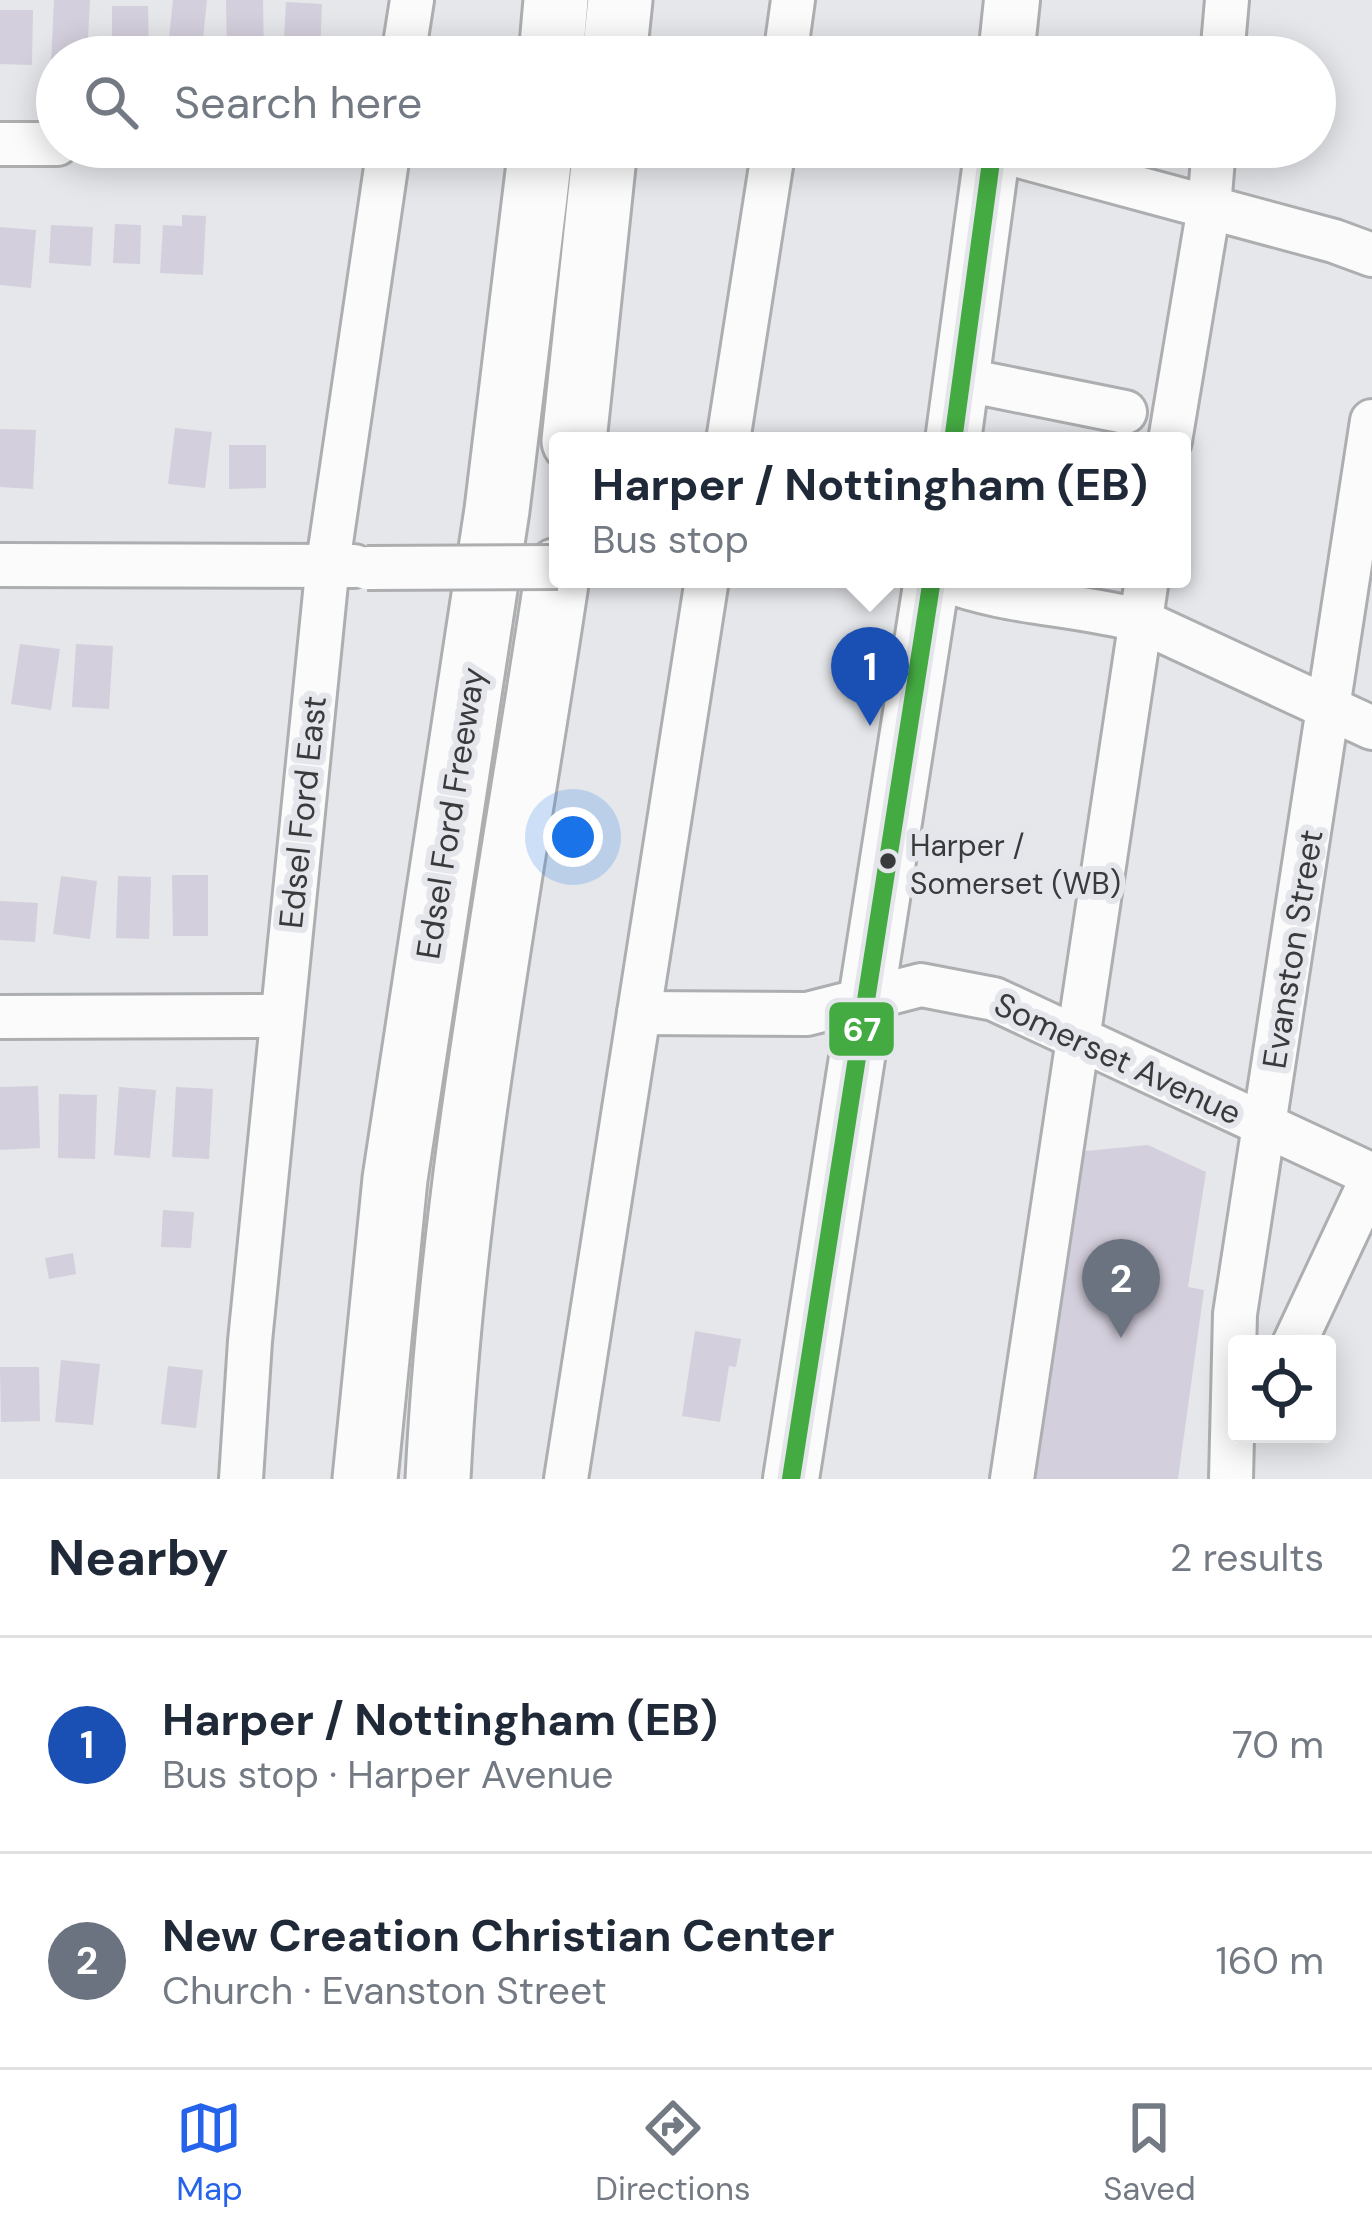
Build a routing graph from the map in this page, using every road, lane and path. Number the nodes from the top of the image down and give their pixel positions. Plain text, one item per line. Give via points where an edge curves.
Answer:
1 (412, 0) edge
2 (556, 0) edge
3 (620, 0) edge
4 (793, 0) edge
5 (1012, 0) edge
6 (1227, 0) edge
7 (406, 36) edge
8 (553, 36) edge
9 (616, 36) edge
10 (788, 36) edge
11 (1008, 36) edge
12 (1224, 36) edge
13 (36, 144) edge
14 (0, 145) edge
15 (387, 168) edge
16 (538, 168) edge
17 (603, 168) edge
18 (771, 168) edge
19 (990, 168) edge
20 (1066, 168) edge
21 (1212, 168) edge
22 (1208, 207) junction
23 (1372, 255) edge
24 (961, 379) junction
25 (1125, 412) dead end
26 (1372, 421) edge
27 (575, 432) edge
28 (729, 432) edge
29 (954, 432) edge
30 (1171, 432) edge
31 (0, 566) edge
32 (347, 566) junction
33 (549, 568) edge
34 (555, 588) edge
35 (706, 588) edge
36 (931, 588) edge
37 (964, 588) edge
38 (1144, 600) edge
39 (1329, 708) junction
40 (1372, 728) edge
41 (866, 996) junction
42 (639, 1013) junction
43 (282, 1016) junction
44 (0, 1017) edge
45 (1078, 1038) junction
46 (1265, 1125) junction
47 (1372, 1177) edge
48 (1298, 1335) edge
49 (1248, 1443) edge
50 (1232, 1478) edge
51 (241, 1479) edge
52 (365, 1479) edge
53 (438, 1479) edge
54 (566, 1479) edge
55 (791, 1479) edge
56 (1012, 1479) edge

1 - 7 street
2 - 8 highway
3 - 9 highway
4 - 10 street
5 - 11 main road
6 - 12 street
13 - 14 street
15 - 32 street, Edsel Ford East
16 - 52 highway, Edsel Ford Freeway via 497,510 394,1179
17 - 27 highway
18 - 28 street
19 - 24 main road
20 - 22 street
21 - 22 street
22 - 23 street
22 - 30 street
24 - 25 street
24 - 29 main road
26 - 39 street, Evanston Street
31 - 32 street
32 - 33 street, bridge
32 - 43 street, Edsel Ford East
34 - 53 highway via 472,1129
35 - 42 street
36 - 41 main road
37 - 38 street via 1100,610
38 - 39 street
38 - 45 street
39 - 40 street
39 - 46 street, Evanston Street
41 - 42 street, Somerset Avenue via 807,1014
41 - 45 street, Somerset Avenue via 921,986 970,992
41 - 55 main road
42 - 54 street
43 - 44 street
43 - 51 street, Edsel Ford East
45 - 46 street, Somerset Avenue
45 - 56 street
46 - 47 street, Somerset Avenue
46 - 50 street, Evanston Street via 1235,1314
47 - 48 street
49 - 50 street

